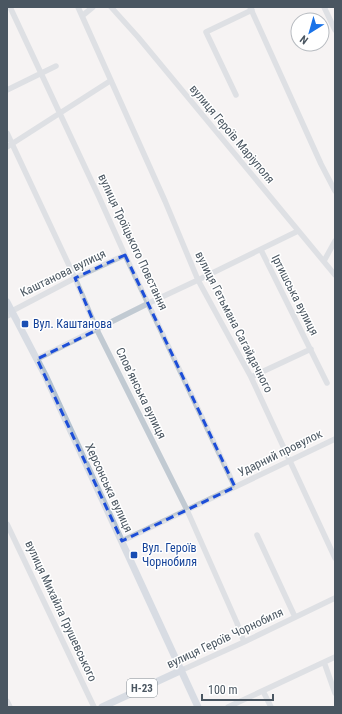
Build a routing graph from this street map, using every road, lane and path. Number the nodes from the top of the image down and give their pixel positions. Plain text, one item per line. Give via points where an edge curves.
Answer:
1 (10, 7) edge
2 (78, 7) edge
3 (92, 7) edge
4 (111, 7) edge
5 (324, 7) edge
6 (251, 9) edge
7 (82, 16) junction
8 (335, 30) edge
9 (56, 66) dead end
10 (41, 73) junction
11 (110, 81) junction
12 (7, 90) edge
13 (236, 95) dead end
14 (60, 112) junction
15 (7, 133) edge
16 (10, 145) edge
17 (335, 191) edge
18 (298, 231) junction
19 (335, 241) edge
20 (261, 250) junction
21 (125, 255) junction
22 (324, 261) junction
23 (335, 275) edge
24 (75, 278) junction
25 (198, 280) junction
26 (7, 302) edge
27 (149, 303) junction
28 (10, 313) edge
29 (97, 330) junction
30 (311, 349) junction
31 (37, 359) junction
32 (251, 377) junction
33 (327, 382) dead end
34 (335, 439) edge
35 (289, 461) junction
36 (235, 487) junction
37 (187, 510) junction
38 (7, 524) edge
39 (257, 536) dead end
40 (122, 541) junction
41 (335, 558) edge
42 (335, 598) edge
43 (295, 617) junction
44 (244, 642) junction
45 (335, 656) edge
46 (324, 662) junction
47 (182, 670) junction
48 (263, 692) junction
49 (335, 693) edge
50 (7, 702) edge
51 (10, 707) edge
52 (94, 707) edge
53 (102, 707) edge
54 (198, 707) edge
55 (228, 707) edge
56 (271, 707) edge

1 - 10 street, вулиця Троїцького Повстання
2 - 7 street, вулиця Гетьмана Сагайдачного
3 - 7 street
4 - 18 street, вулиця Героїв Маріуполя
5 - 8 street
6 - 13 street via 206,32
6 - 17 street
7 - 11 street, вулиця Гетьмана Сагайдачного
9 - 10 street
10 - 12 street
10 - 14 street, вулиця Троїцького Повстання
11 - 14 street
11 - 25 street, вулиця Гетьмана Сагайдачного
14 - 16 street
14 - 21 street, вулиця Троїцького Повстання
15 - 16 street, Словʼянська вулиця
16 - 24 street, Словʼянська вулиця
18 - 20 street
18 - 22 street, вулиця Героїв Маріуполя
19 - 22 street
20 - 25 street
20 - 30 street, Іртишська вулиця
21 - 24 street, Каштанова вулиця
21 - 27 street, вулиця Троїцького Повстання
22 - 23 street, вулиця Героїв Маріуполя
24 - 28 street, Каштанова вулиця
24 - 29 street, Словʼянська вулиця
25 - 27 street
25 - 32 street, вулиця Гетьмана Сагайдачного
26 - 28 main road, Херсонська вулиця
27 - 29 street
27 - 36 street, вулиця Троїцького Повстання
28 - 31 main road, Херсонська вулиця
29 - 31 street
29 - 37 street, Словʼянська вулиця
30 - 32 street, Іртишська вулиця
30 - 33 street, Іртишська вулиця
31 - 40 main road, Херсонська вулиця
32 - 35 street, вулиця Гетьмана Сагайдачного
34 - 35 street, Ударний провулок
35 - 36 street, Ударний провулок
35 - 41 street, вулиця Гетьмана Сагайдачного
36 - 37 street, Ударний провулок
37 - 40 street, Ударний провулок
37 - 44 street, Словʼянська вулиця
38 - 52 street, вулиця Михайла Грушевського
39 - 43 street
40 - 47 main road, Херсонська вулиця
42 - 43 street, вулиця Героїв Чорнобиля
43 - 44 street, вулиця Героїв Чорнобиля
44 - 47 street, вулиця Героїв Чорнобиля
45 - 46 street
46 - 48 street
46 - 49 street
47 - 53 main road, вулиця Героїв Чорнобиля / Н-23
47 - 54 main road, Херсонська вулиця
48 - 55 street
48 - 56 street
50 - 51 street

